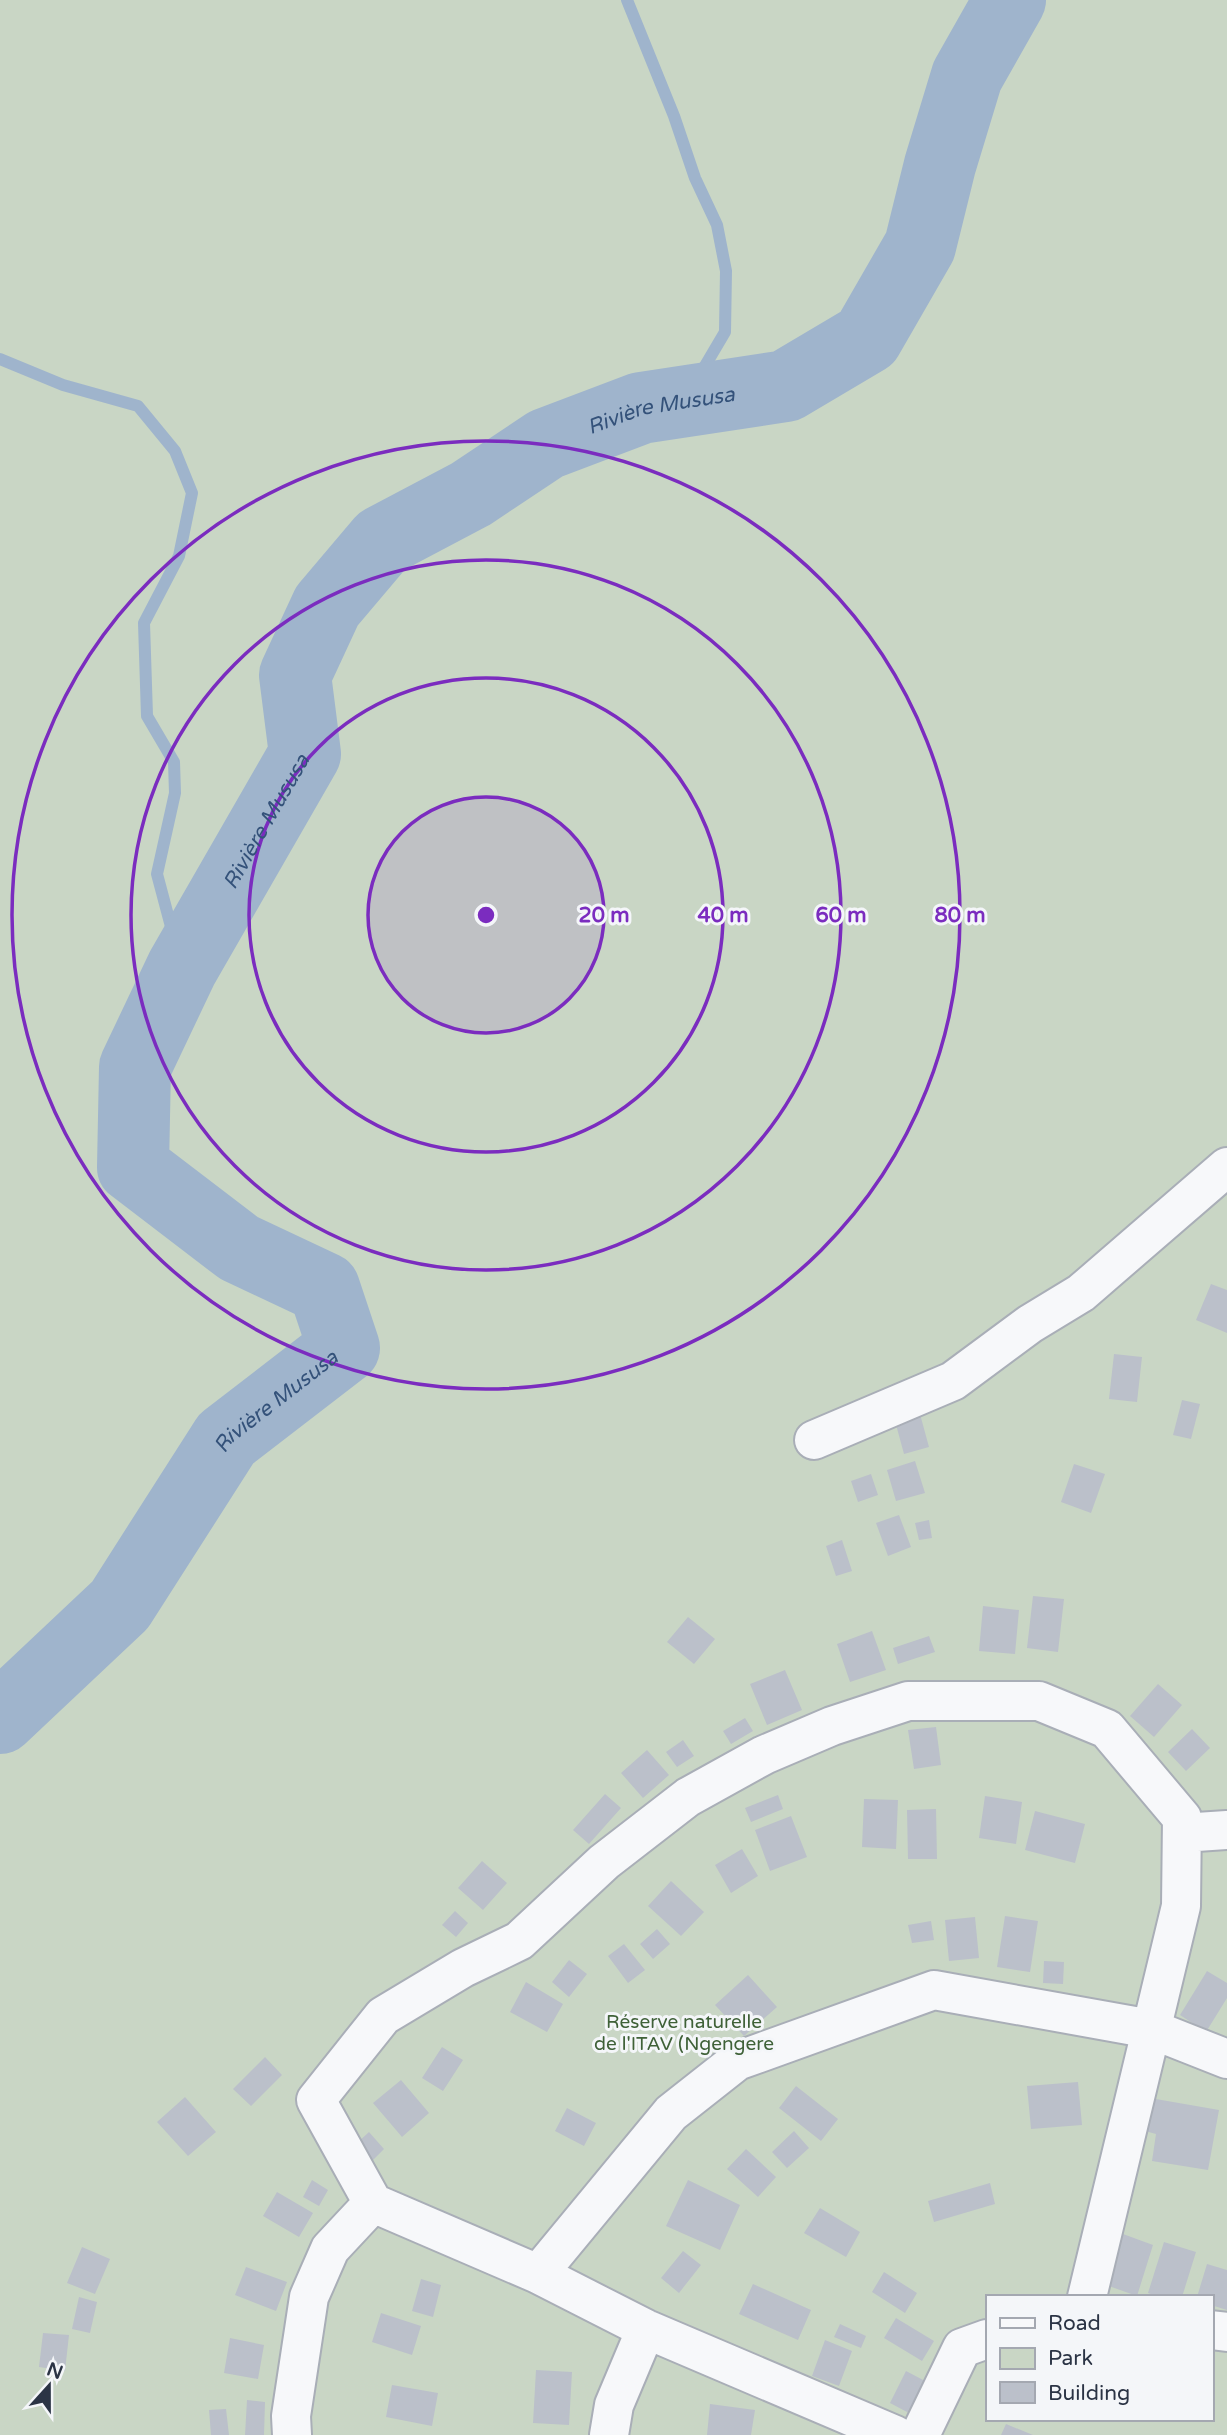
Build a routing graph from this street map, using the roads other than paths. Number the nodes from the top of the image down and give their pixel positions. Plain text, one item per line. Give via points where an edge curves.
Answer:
1 (1227, 1167) edge
2 (814, 1440) dead end
3 (1227, 1830) edge
4 (1182, 1833) junction
5 (1151, 2029) junction
6 (1227, 2059) edge
7 (373, 2203) junction
8 (538, 2274) junction
9 (1087, 2295) edge
10 (646, 2329) junction
11 (986, 2339) edge
12 (292, 2435) edge
13 (609, 2435) edge
14 (895, 2435) edge
15 (920, 2435) edge

1 - 2 street via 1081,1293 953,1381
3 - 4 street
4 - 5 street via 1181,1906
4 - 7 street via 1182,1818 1107,1729 1039,1701 908,1701 764,1755 688,1797 604,1861 519,1941 463,1968 383,2017 316,2100
5 - 6 street
5 - 8 street via 934,1990 737,2061 671,2113
5 - 9 street
7 - 8 street
7 - 12 street via 330,2249 309,2297
8 - 10 street
10 - 13 street via 614,2405
10 - 14 street
11 - 15 street via 962,2348

